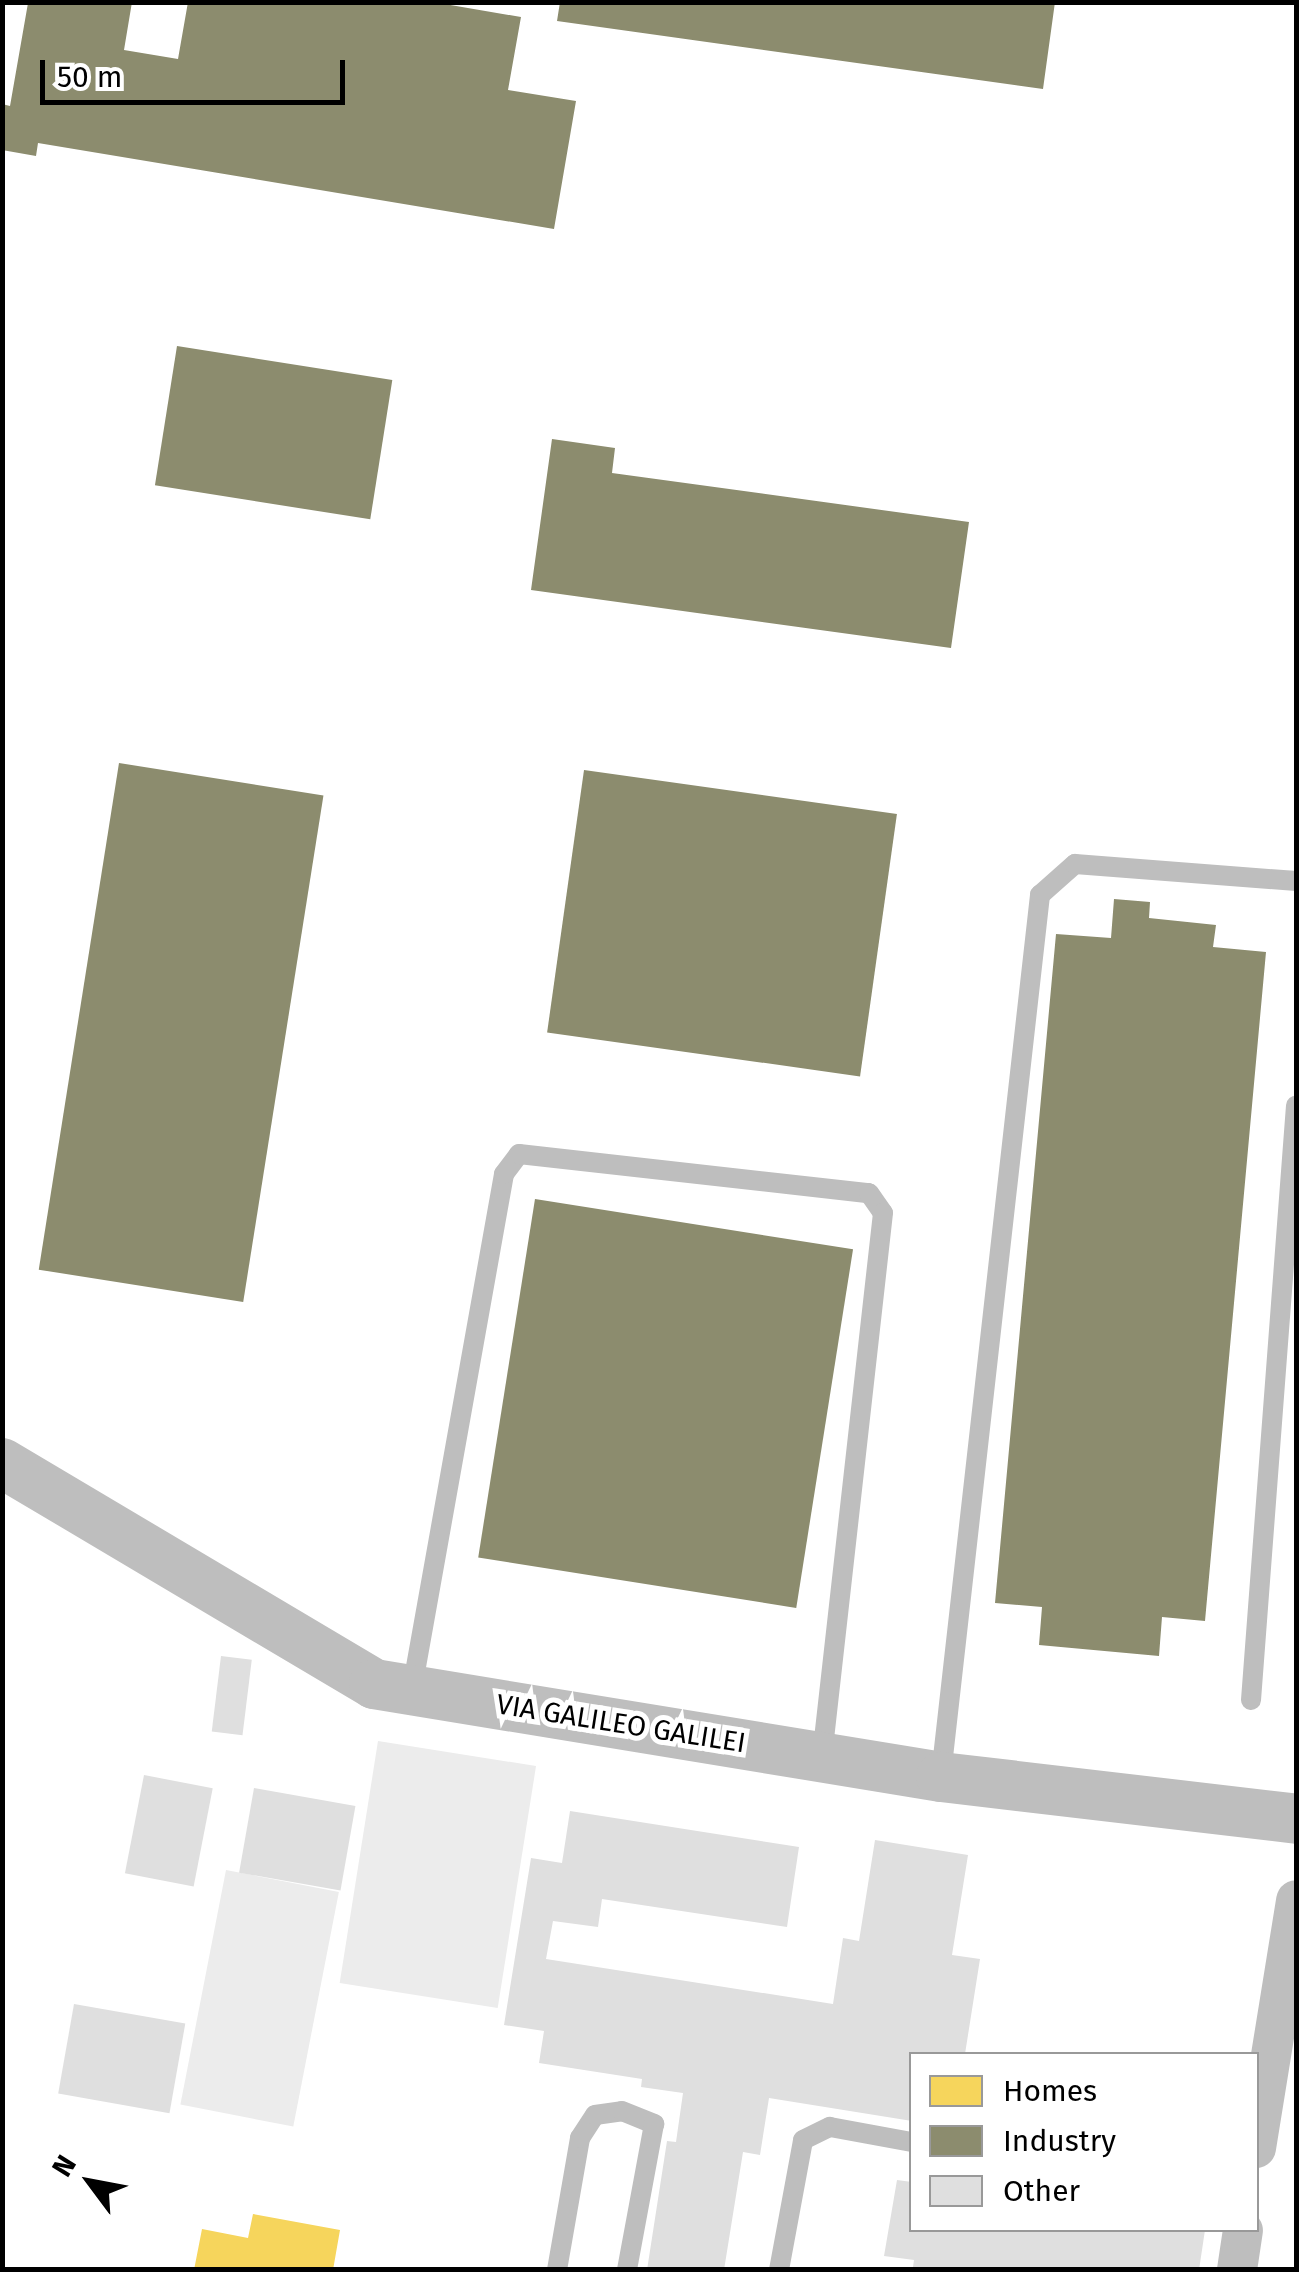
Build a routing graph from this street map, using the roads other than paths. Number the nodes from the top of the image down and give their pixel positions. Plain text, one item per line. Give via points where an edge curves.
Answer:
1 (1296, 881) edge
2 (1296, 1106) edge
3 (2, 1464) edge
4 (412, 1691) junction
5 (1251, 1700) dead end
6 (822, 1757) junction
7 (941, 1777) junction
8 (1296, 1820) edge
9 (1296, 1900) edge
10 (1259, 2129) edge
11 (909, 2141) edge
12 (1244, 2232) edge
13 (557, 2270) edge
14 (627, 2270) edge
15 (778, 2270) edge
16 (1237, 2270) edge

1 - 7 lane via 1075,864 1040,894
2 - 5 lane
3 - 4 street, VIA GALILEO GALILEI via 374,1684
4 - 6 street, VIA GALILEO GALILEI
4 - 6 lane via 504,1174 519,1154 870,1193 883,1213
6 - 7 street, VIA GALILEO GALILEI
7 - 8 street, VIA GALILEO GALILEI
9 - 10 street
11 - 15 lane via 830,2127 803,2140
12 - 16 street
13 - 14 lane via 580,2138 595,2116 622,2112 654,2124

